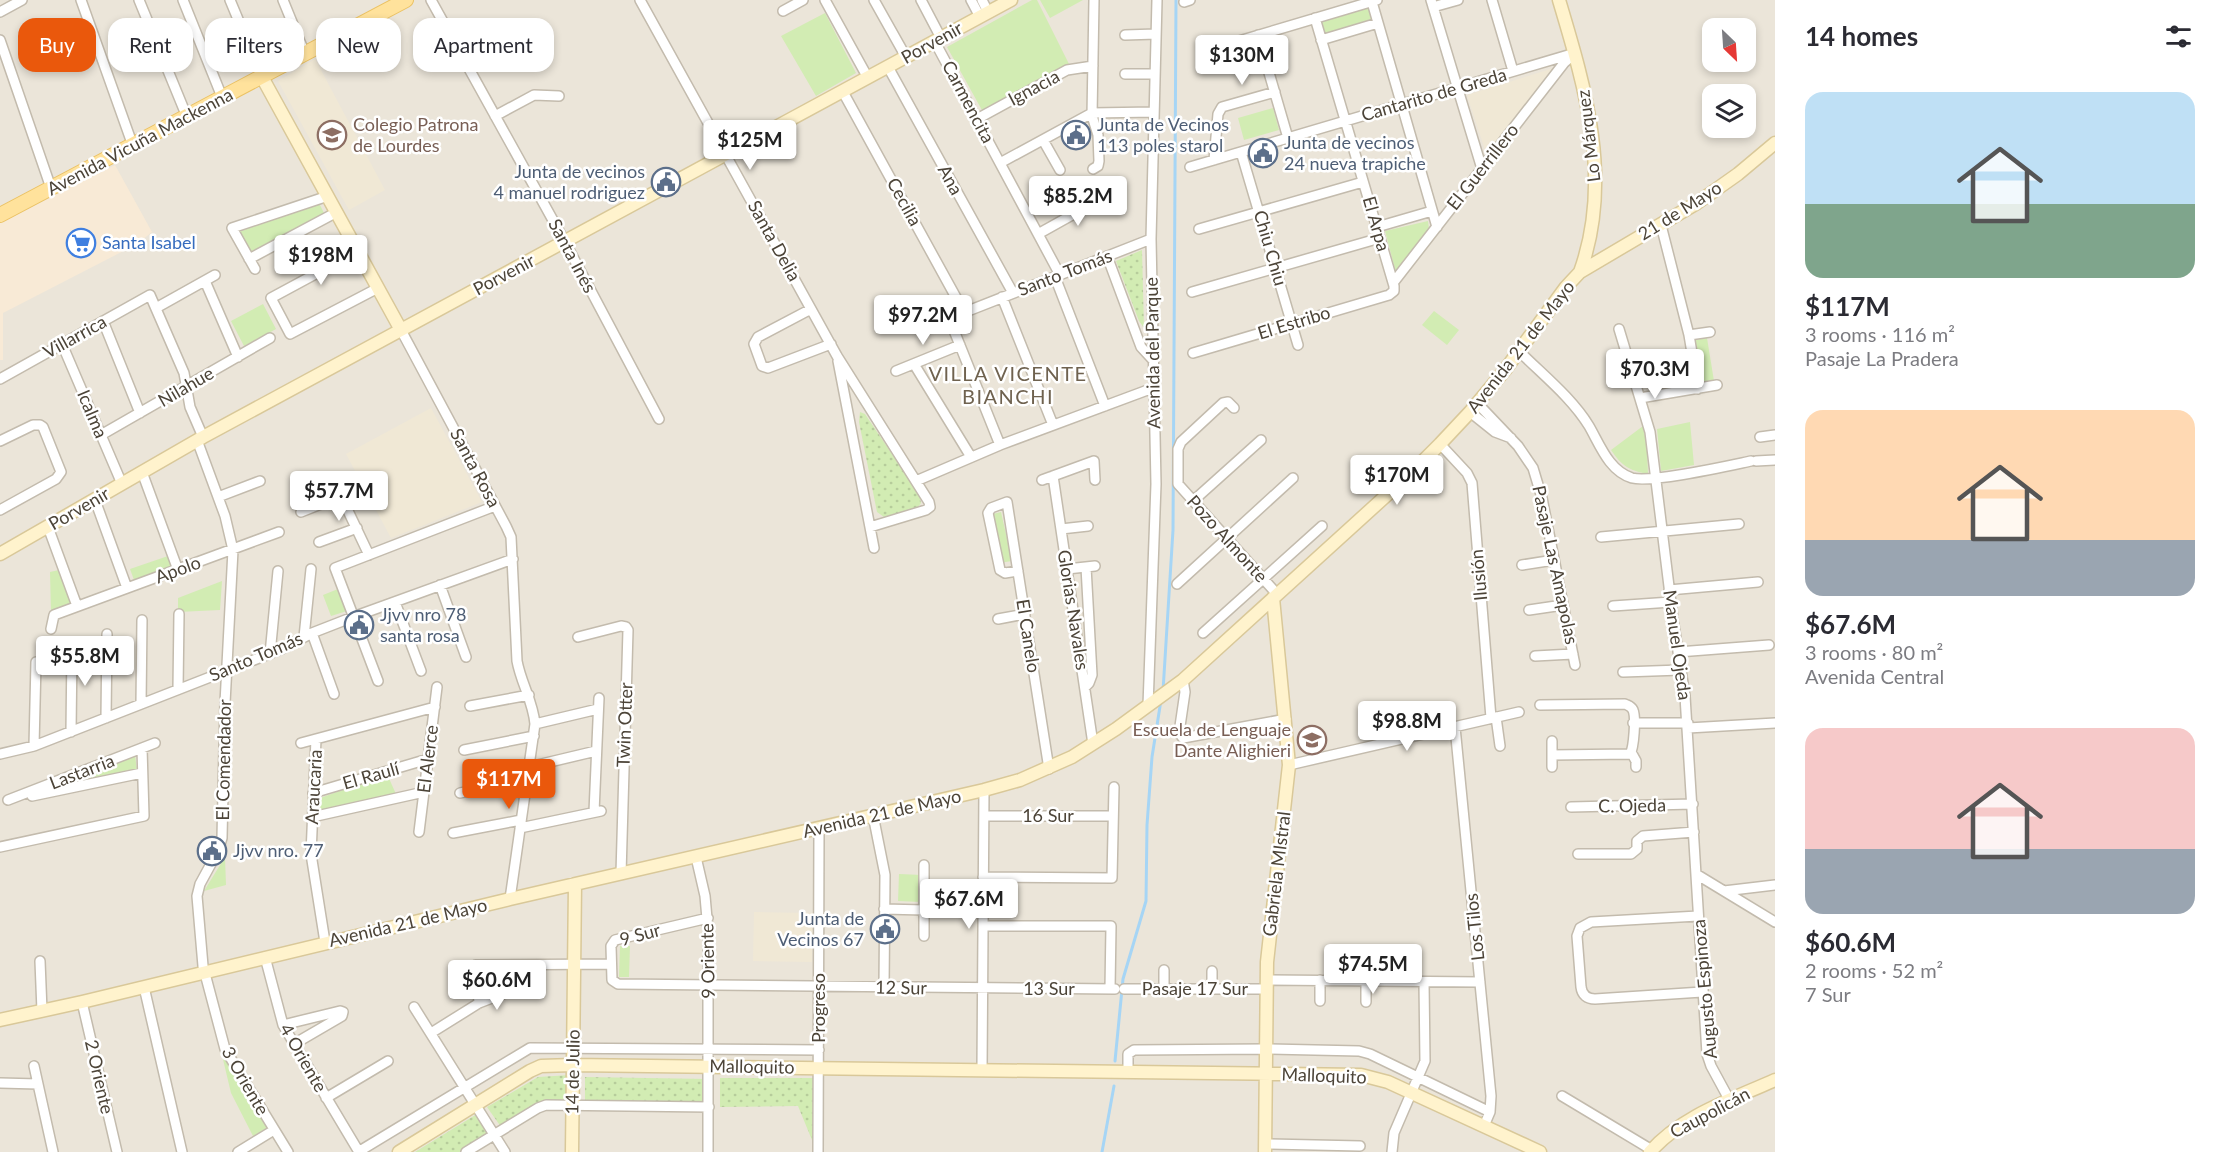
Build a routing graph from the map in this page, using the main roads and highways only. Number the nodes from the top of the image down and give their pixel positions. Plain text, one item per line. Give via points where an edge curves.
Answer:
1 (406, 0) edge
2 (0, 215) edge

1 - 2 main road, Avenida Vicuña Mackenna

